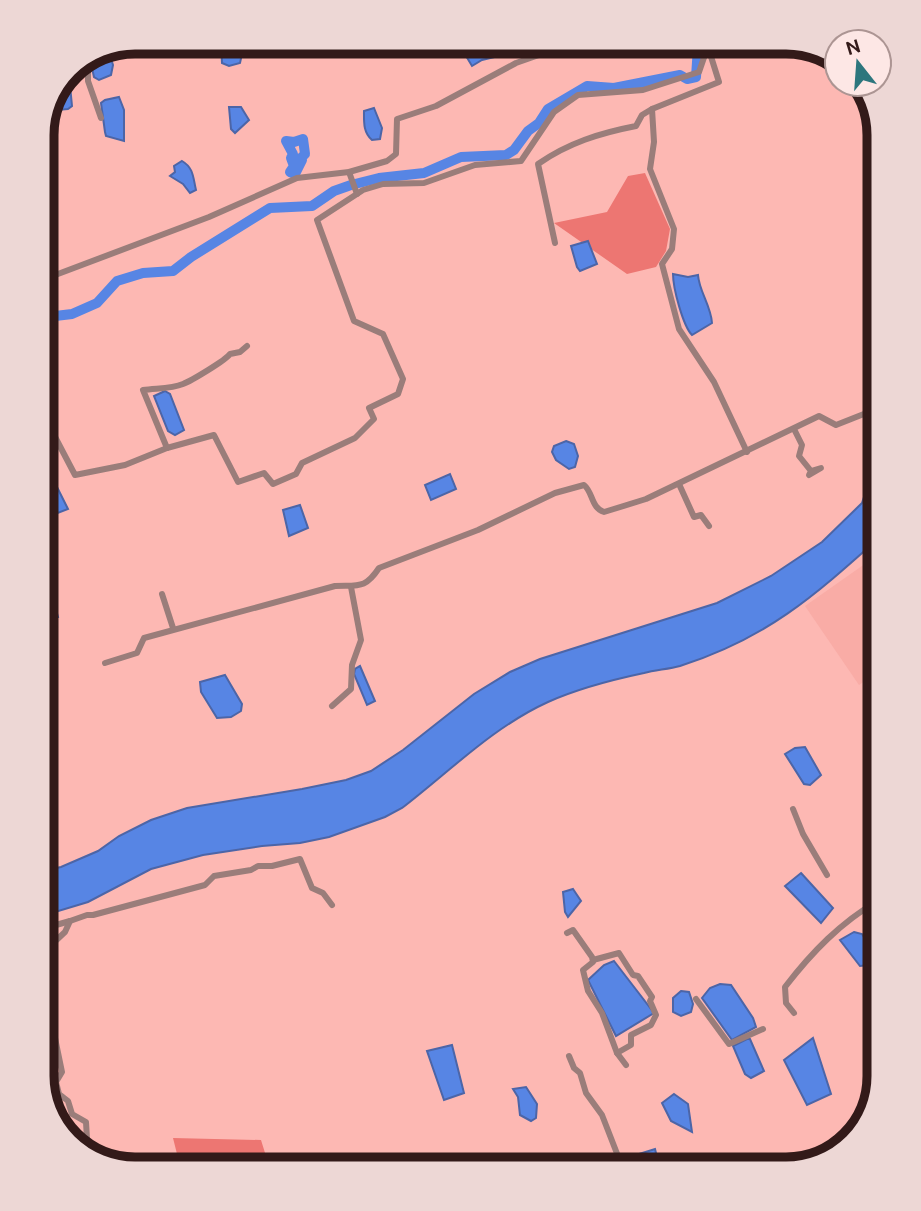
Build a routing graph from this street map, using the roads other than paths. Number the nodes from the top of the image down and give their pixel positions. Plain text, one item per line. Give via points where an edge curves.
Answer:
1 (542, 54) edge
2 (704, 54) edge
3 (710, 54) edge
4 (88, 70) edge
5 (652, 109) junction
6 (101, 118) dead end
7 (349, 172) junction
8 (356, 192) junction
9 (555, 243) dead end
10 (54, 275) edge
11 (247, 346) dead end
12 (867, 415) edge
13 (793, 429) junction
14 (54, 435) edge
15 (167, 448) junction
16 (747, 452) junction
17 (811, 471) dead end
18 (679, 484) junction
19 (709, 526) dead end
20 (351, 587) junction
21 (162, 594) dead end
22 (173, 628) junction
23 (105, 663) dead end
24 (332, 706) dead end
25 (793, 809) dead end
26 (827, 875) dead end
27 (332, 905) dead end
28 (867, 909) edge
29 (70, 921) junction
30 (54, 926) edge
31 (567, 933) dead end
32 (54, 942) edge
33 (593, 960) junction
34 (696, 999) dead end
35 (54, 1011) edge
36 (794, 1013) dead end
37 (763, 1029) dead end
38 (54, 1032) edge
39 (54, 1032) edge
40 (617, 1053) junction
41 (569, 1056) dead end
42 (626, 1065) dead end
43 (87, 1141) edge
44 (618, 1157) edge

1 - 7 street via 436,106 397,119 396,154 387,162
2 - 8 street via 699,72 643,90 578,94 554,112 521,161 475,165 424,183 383,184
3 - 5 street via 719,82
4 - 6 street
5 - 9 street via 636,126 599,133 538,164
5 - 16 street via 650,169 674,229 672,249 662,264 679,329 714,382
7 - 8 street
7 - 10 street via 297,178
8 - 15 street via 317,220 354,321 383,334 403,379 398,394 369,408 374,419 355,438 302,463 296,474 273,484 264,472 239,482 214,435
11 - 15 street via 183,384 143,390
12 - 13 street via 836,425 819,416
13 - 16 street
13 - 17 street via 802,445 799,456
14 - 15 street via 75,475 125,465
16 - 18 street
18 - 19 street via 694,517 701,516
18 - 20 street via 604,512 598,510 584,485 555,493 478,530 379,568 370,580
20 - 22 street via 335,586
20 - 24 street via 361,640 352,665 351,689
21 - 22 street
22 - 23 street via 144,638 137,653
25 - 26 street via 807,844
27 - 29 street via 312,888 300,859 214,876 205,884
28 - 36 street via 833,933 785,987 786,1003
29 - 30 street
29 - 32 street
31 - 33 street via 573,930
33 - 40 street via 583,970 588,992 602,1013
33 - 40 street via 619,953 652,997 656,1015 651,1025 631,1035 631,1045
34 - 37 street via 729,1044
35 - 38 street
39 - 43 street via 62,1072 56,1082 59,1094 68,1101 72,1114 86,1122
40 - 42 street
41 - 44 street via 602,1115

